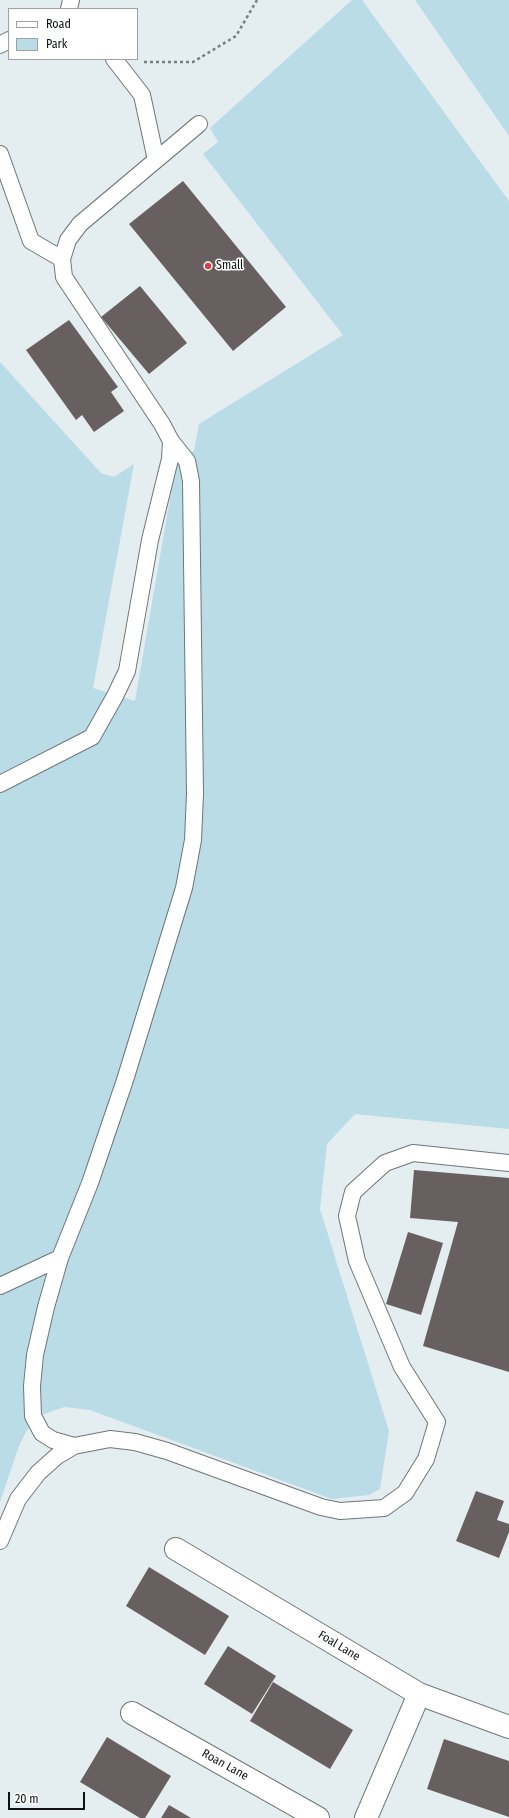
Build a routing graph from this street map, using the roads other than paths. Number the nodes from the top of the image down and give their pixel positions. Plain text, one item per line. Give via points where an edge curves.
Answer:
1 (115, 60) edge
2 (199, 124) dead end
3 (0, 154) edge
4 (156, 160) junction
5 (62, 259) junction
6 (171, 441) junction
7 (0, 784) edge
8 (509, 1163) edge
9 (60, 1258) junction
10 (0, 1286) edge
11 (74, 1446) junction
12 (0, 1541) edge
13 (176, 1549) dead end
14 (419, 1694) junction
15 (132, 1713) dead end
16 (509, 1728) edge
17 (318, 1818) edge
18 (366, 1818) edge

1 - 4 lane via 142,95
2 - 4 lane
3 - 5 lane via 32,241
4 - 5 lane via 80,224 68,240
5 - 6 lane via 64,277
6 - 7 lane via 170,459 150,540 127,671 116,696 92,737
6 - 9 lane via 187,461 190,481 195,794 193,840 184,888 125,1080 90,1182
8 - 11 lane via 413,1153 386,1163 353,1192 347,1216 357,1261 402,1367 438,1422 426,1459 405,1493 384,1508 340,1511 321,1507 167,1451 134,1442 110,1439
9 - 10 lane
9 - 11 lane via 35,1355 32,1416 42,1433 53,1440
11 - 12 lane via 57,1456 38,1473 18,1499
13 - 14 street, Foal Lane
14 - 16 street, Foal Lane
14 - 18 street
15 - 17 street, Roan Lane

